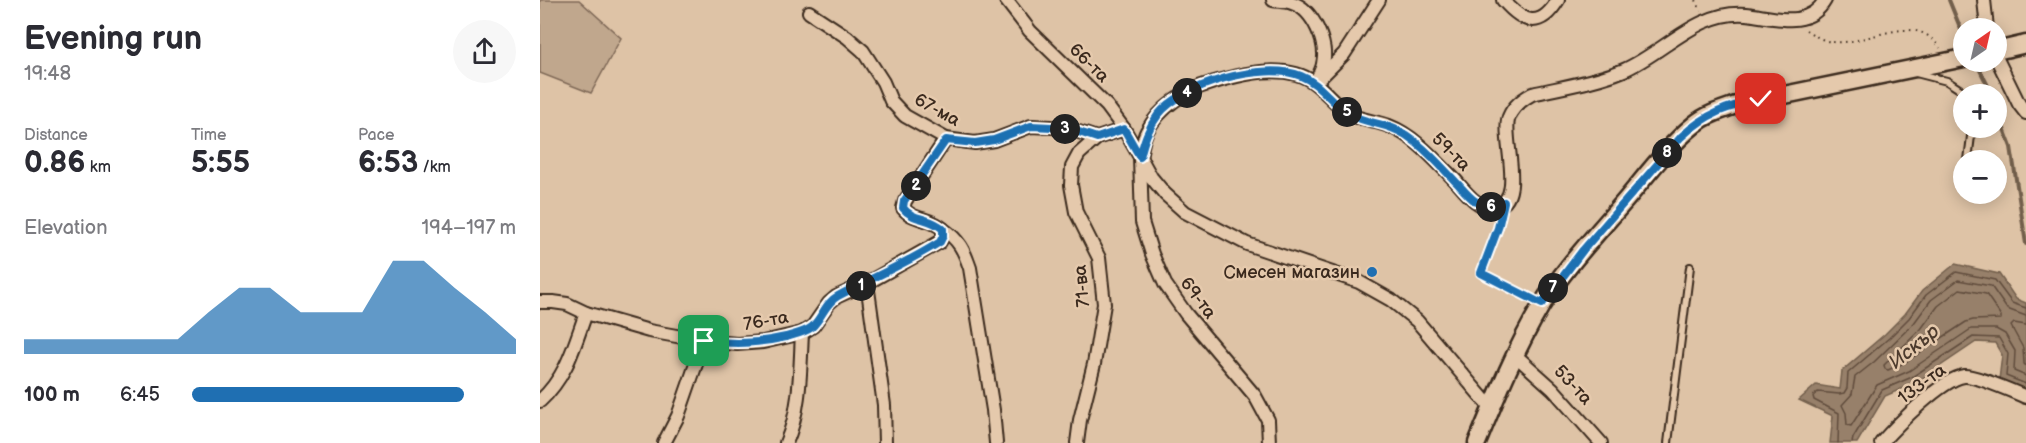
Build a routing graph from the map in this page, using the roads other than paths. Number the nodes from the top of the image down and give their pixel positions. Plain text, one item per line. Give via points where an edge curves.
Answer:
1 (1006, 0) edge
2 (1273, 0) edge
3 (1379, 0) edge
4 (1503, 0) edge
5 (1558, 0) edge
6 (1825, 0) edge
7 (1984, 0) edge
8 (809, 12) dead end
9 (1986, 18) edge
10 (1953, 61) edge
11 (1906, 70) junction
12 (2003, 72) edge
13 (1316, 82) junction
14 (1953, 85) edge
15 (2026, 113) edge
16 (1124, 129) junction
17 (1097, 138) junction
18 (946, 140) junction
19 (1140, 157) junction
20 (943, 229) junction
21 (1690, 267) dead end
22 (867, 283) junction
23 (540, 302) edge
24 (586, 313) junction
25 (802, 333) junction
26 (704, 341) junction
27 (1515, 355) junction
28 (2026, 397) edge
29 (540, 401) edge
30 (1491, 408) junction
31 (664, 443) edge
32 (786, 443) edge
33 (885, 443) edge
34 (996, 443) edge
35 (1077, 443) edge
36 (1269, 443) edge
37 (1477, 443) edge
38 (1601, 443) edge
39 (1668, 443) edge
40 (1881, 443) edge

1 - 16 street, 66-та via 1030,31 1107,106
2 - 13 street via 1293,3 1312,19 1323,50
3 - 13 street via 1344,54
4 - 5 street via 1526,20 1539,19
6 - 13 street, 59-та via 1804,18 1791,20 1727,13 1684,32 1624,70 1522,100 1508,119 1512,187 1504,202 1494,207 1473,200 1404,133 1352,116
7 - 9 street
8 - 18 street, 67-ма via 863,51 891,101 905,116
10 - 11 main road
11 - 14 lane
11 - 27 main road via 1736,105 1697,123 1562,277 1542,304
12 - 15 street
13 - 19 street, 59-та via 1282,71 1258,72 1204,85 1178,97 1159,114 1147,132
16 - 17 street
16 - 19 street, 66-та
17 - 18 street, 67-ма via 1031,126 994,140
17 - 35 street, 71-ва via 1079,154 1072,167 1076,212 1099,258 1104,304
18 - 20 street via 903,208
19 - 30 street via 1151,177 1185,212 1247,244 1359,282 1390,300 1417,321
19 - 36 street, 69-та via 1142,222 1165,284 1255,396 1268,420
20 - 22 street, 76-та via 940,242
20 - 34 street via 959,242 970,268
21 - 39 lane
22 - 25 street, 76-та via 836,297 813,326
22 - 33 street via 884,405
23 - 24 street, 76-та via 567,304
24 - 26 street, 76-та
24 - 29 street via 568,364
25 - 26 street, 76-та via 763,342
25 - 32 street via 798,393
26 - 31 street via 678,416
27 - 30 main road
27 - 38 street, 53-та via 1553,389
28 - 40 street, 133-та via 1965,376 1929,397
30 - 37 main road

